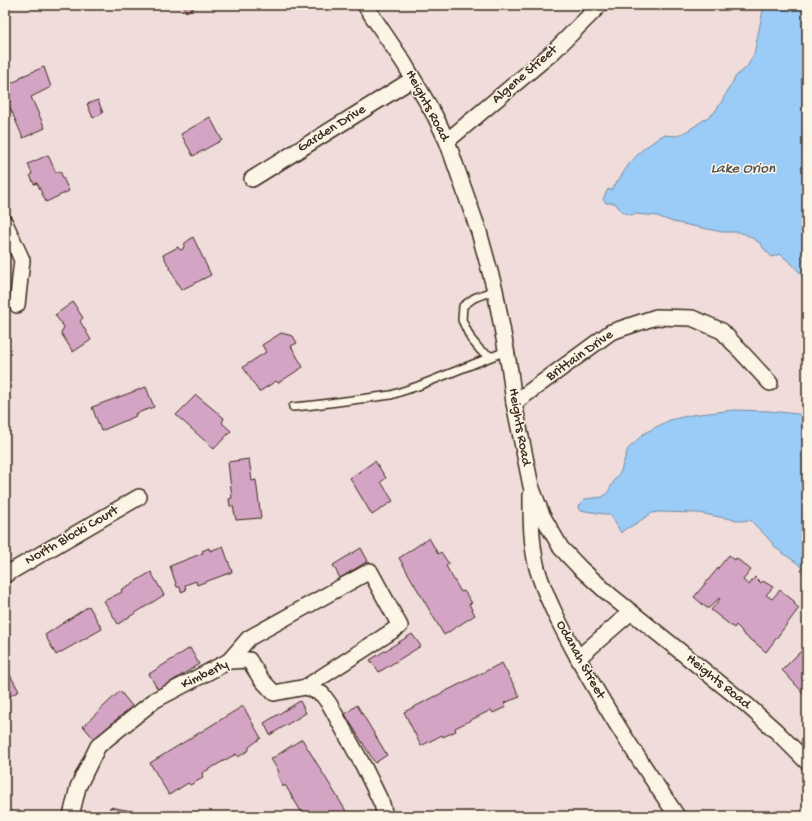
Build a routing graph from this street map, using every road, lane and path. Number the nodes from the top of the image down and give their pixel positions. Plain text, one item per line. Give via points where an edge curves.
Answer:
1 (365, 5) edge
2 (600, 5) edge
3 (413, 79) junction
4 (447, 141) junction
5 (252, 179) dead end
6 (5, 223) edge
7 (495, 290) junction
8 (17, 305) dead end
9 (506, 350) junction
10 (491, 356) junction
11 (770, 383) dead end
12 (514, 403) junction
13 (293, 407) dead end
14 (530, 486) junction
15 (139, 497) dead end
16 (5, 575) edge
17 (632, 612) junction
18 (578, 658) junction
19 (229, 661) junction
20 (306, 687) junction
21 (807, 762) edge
22 (70, 816) edge
23 (385, 816) edge
24 (677, 816) edge

1 - 3 street, Heights Road
2 - 4 street, Algene Street via 554,51
3 - 4 street, Heights Road
3 - 5 street, Garden Drive
4 - 7 street, Heights Road via 479,232
6 - 8 street via 22,260
7 - 9 street, Heights Road
7 - 10 lane via 474,298 463,306 462,320 471,340 481,351
9 - 10 lane
9 - 12 street, Heights Road
10 - 13 lane via 391,395
11 - 12 street, Brittain Drive via 722,331 692,318 656,317 611,332
12 - 14 street, Heights Road
14 - 17 street, Heights Road via 542,515 561,548 580,568
14 - 18 street, Odanah Street via 531,531 537,567 557,619
15 - 16 street, North Blocki Court
17 - 18 street
17 - 21 street, Heights Road via 747,705
18 - 24 street, Odanah Street via 620,729
19 - 20 street, Kimberly via 249,660 274,693
19 - 20 street via 249,638 370,571 400,626
19 - 22 street, Kimberly via 155,700 98,746 78,787
20 - 23 street via 322,694 330,705 382,804

